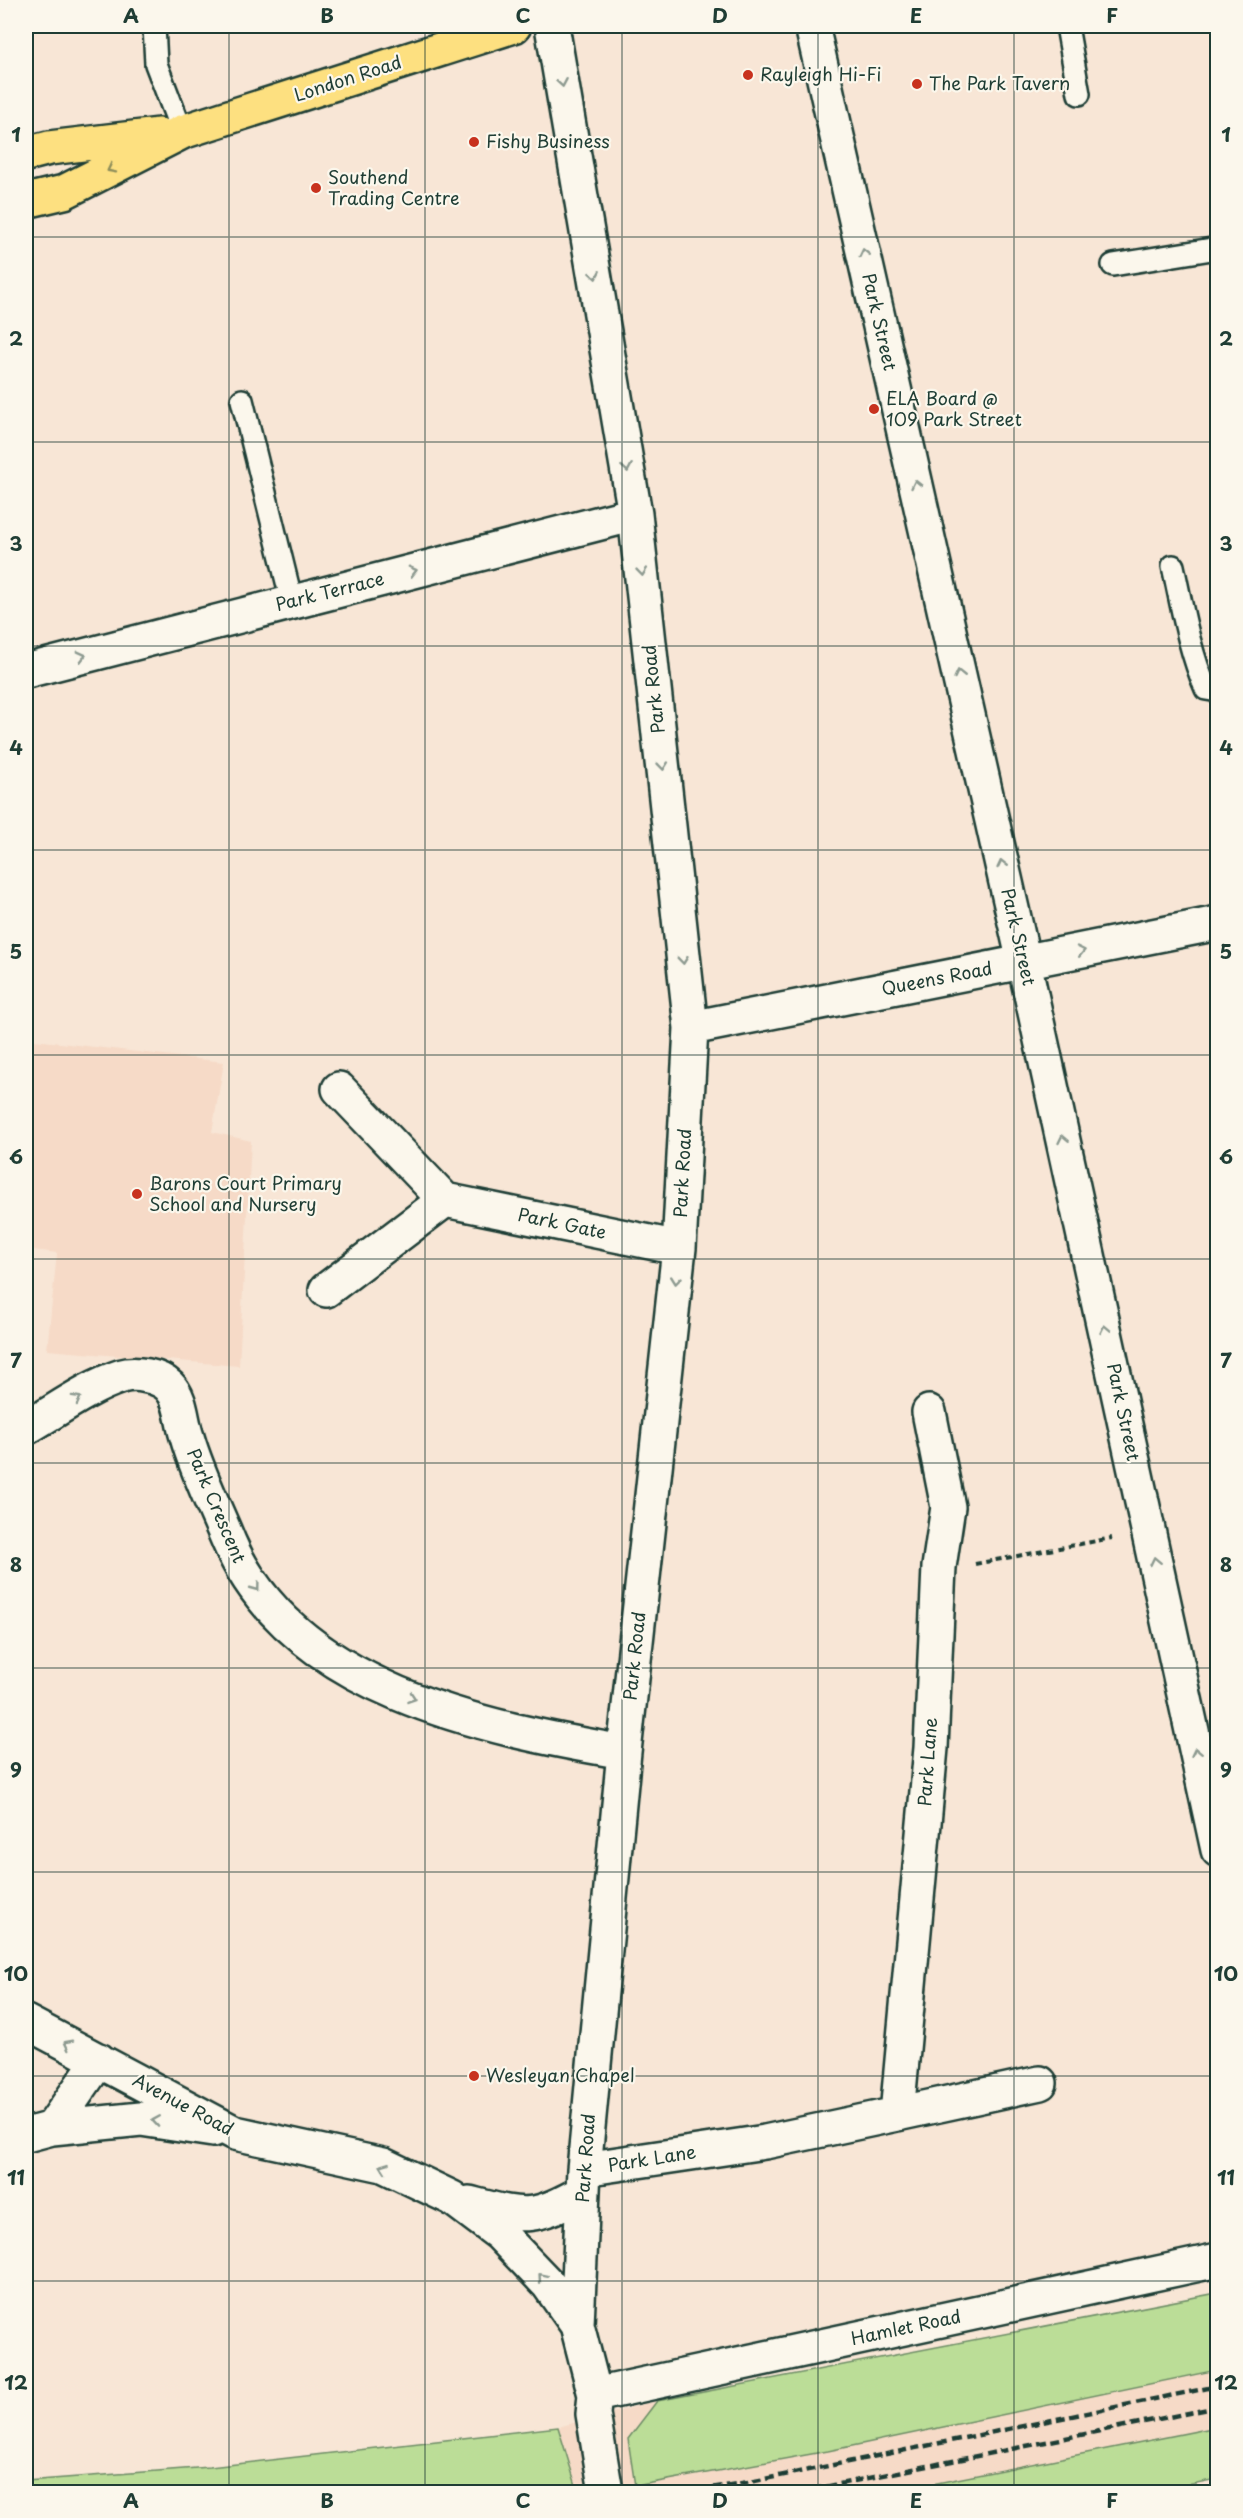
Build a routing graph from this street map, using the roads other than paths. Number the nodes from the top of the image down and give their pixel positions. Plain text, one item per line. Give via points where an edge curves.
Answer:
1 (154, 26) edge
2 (514, 26) edge
3 (552, 26) edge
4 (812, 26) edge
5 (1067, 26) edge
6 (1078, 94) dead end
7 (182, 132) junction
8 (26, 154) edge
9 (26, 201) edge
10 (1218, 248) edge
11 (1113, 265) dead end
12 (242, 400) dead end
13 (635, 514) junction
14 (1173, 566) dead end
15 (292, 602) junction
16 (26, 671) edge
17 (1218, 691) edge
18 (1218, 923) edge
19 (1024, 962) junction
20 (691, 1028) junction
21 (339, 1089) dead end
22 (445, 1200) junction
23 (679, 1248) junction
24 (326, 1290) dead end
25 (929, 1412) dead end
26 (26, 1428) edge
27 (624, 1752) junction
28 (1218, 1850) edge
29 (26, 2022) edge
30 (99, 2060) junction
31 (1040, 2083) dead end
32 (897, 2114) junction
33 (39, 2132) edge
34 (235, 2133) junction
35 (583, 2181) junction
36 (452, 2198) junction
37 (1218, 2260) edge
38 (577, 2325) junction
39 (594, 2404) junction
40 (606, 2493) edge

1 - 7 lane via 156,64
2 - 7 main road, London Road
3 -> 13 street, Park Road
19 -> 4 street, Park Street
5 - 6 lane
7 - 8 main road, London Road
7 -> 9 main road, London Road via 64,192
10 - 11 lane
12 - 15 lane
15 -> 13 street, Park Terrace
13 -> 20 street, Park Road
14 - 17 lane via 1200,675 1206,688
16 -> 15 street, Park Terrace
19 -> 18 street, Queens Road
19 - 20 street, Queens Road
28 -> 19 street, Park Street
20 - 23 street, Park Road
21 - 22 street
22 - 23 street, Park Gate
22 - 24 street
23 -> 27 street, Park Road
25 - 32 street, Park Lane via 948,1507 939,1567 931,1748
26 -> 27 street, Park Crescent via 124,1376 150,1376 169,1386 180,1404 186,1437 238,1563 296,1634 382,1687 465,1717 547,1739
27 - 35 street, Park Road
30 -> 29 street, Avenue Road
30 - 33 street
30 - 34 street, Avenue Road
31 - 32 street, Park Lane
32 - 35 street, Park Lane
34 -> 33 street via 141,2119
36 -> 34 street, Avenue Road via 382,2165
35 - 36 street, Avenue Road via 548,2210 517,2215
35 - 38 street, Park Road
38 -> 36 street, Avenue Road via 526,2258
37 - 39 street, Hamlet Road
38 - 39 street, Avenue Road
39 - 40 street, Avenue Road

